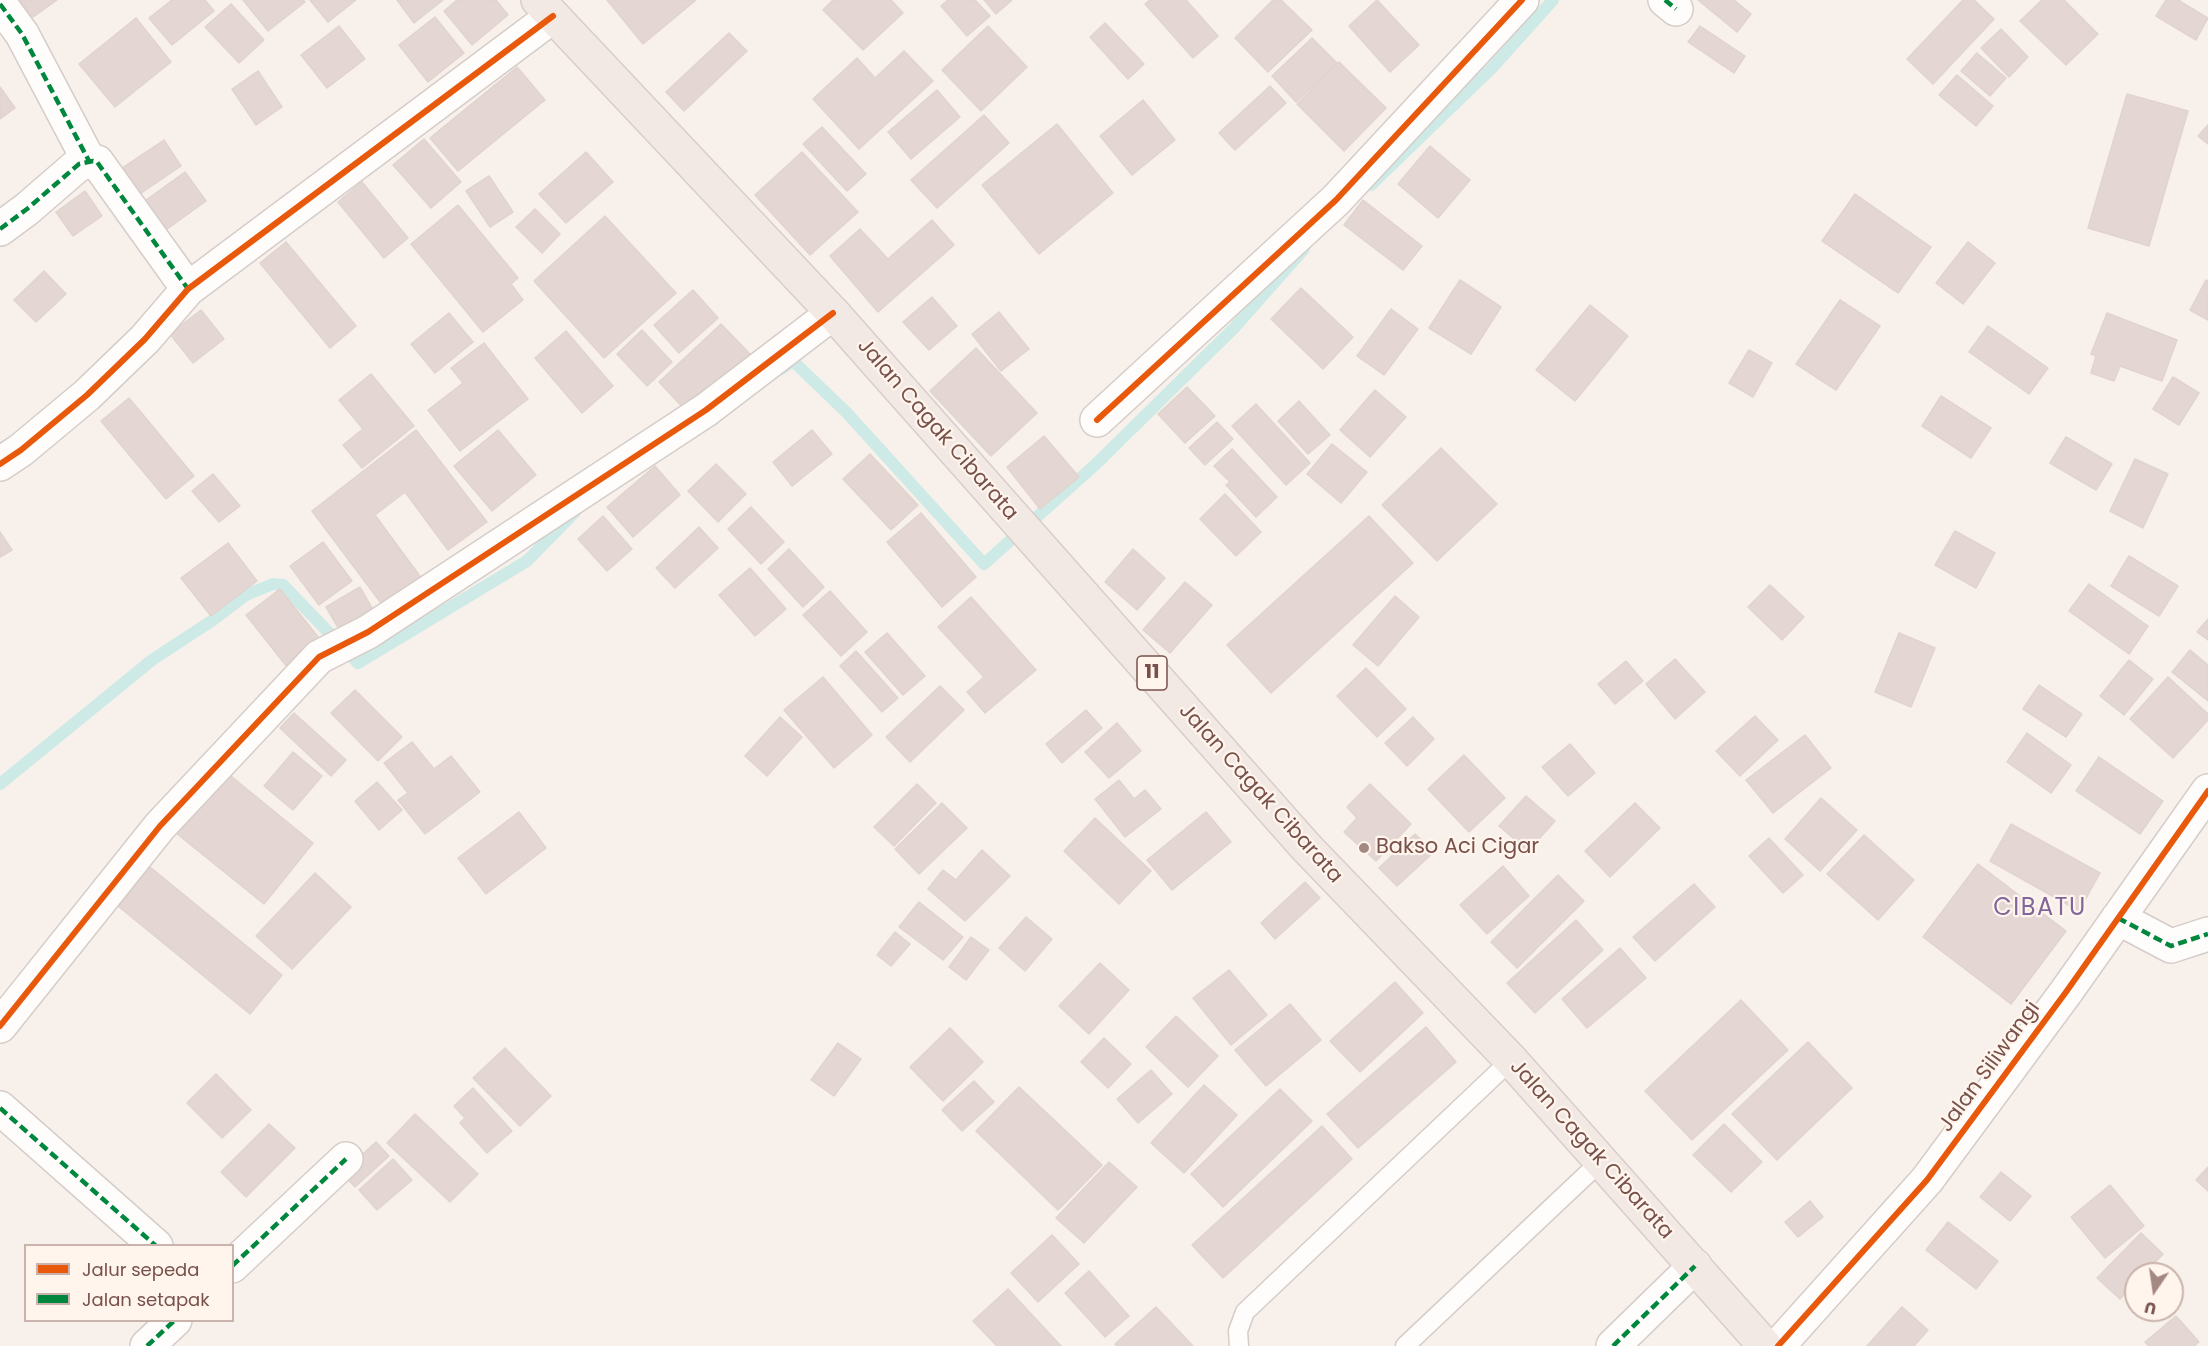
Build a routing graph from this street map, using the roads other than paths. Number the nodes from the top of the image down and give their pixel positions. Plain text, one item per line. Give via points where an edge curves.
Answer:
1 (1522, 0) edge
2 (0, 4) edge
3 (546, 8) edge
4 (89, 161) junction
5 (0, 229) edge
6 (188, 289) junction
7 (833, 313) junction
8 (1096, 420) dead end
9 (0, 464) edge
10 (2208, 790) edge
11 (2118, 918) junction
12 (2208, 934) edge
13 (0, 1026) edge
14 (1511, 1060) junction
15 (0, 1108) edge
16 (346, 1159) dead end
17 (1601, 1161) junction
18 (155, 1244) edge
19 (234, 1264) edge
20 (1695, 1266) junction
21 (173, 1322) edge
22 (147, 1346) edge
23 (1239, 1346) edge
24 (1405, 1346) edge
25 (1612, 1346) edge
26 (1765, 1346) edge
27 (1778, 1346) edge

1 - 8 street via 1336,200
2 - 4 street via 22,34
3 - 6 street
3 - 7 highway, Jalan Cagak Cibarata / 11
4 - 5 street via 79,164
4 - 6 street via 97,162
6 - 9 street via 145,339 87,395
7 - 13 street via 706,410 368,632 319,657 160,826
7 - 14 highway, Jalan Cagak Cibarata / 11 via 1306,847
10 - 11 street, Jalan Siliwangi
11 - 12 street via 2171,946
11 - 27 street, Jalan Siliwangi via 1927,1180
14 - 17 highway, Jalan Cagak Cibarata / 11
14 - 23 lane via 1245,1312 1238,1331
15 - 18 street
16 - 19 street
17 - 20 highway, Jalan Cagak Cibarata / 11
17 - 24 lane
20 - 25 street
20 - 26 highway, Jalan Cagak Cibarata / 11
21 - 22 street

